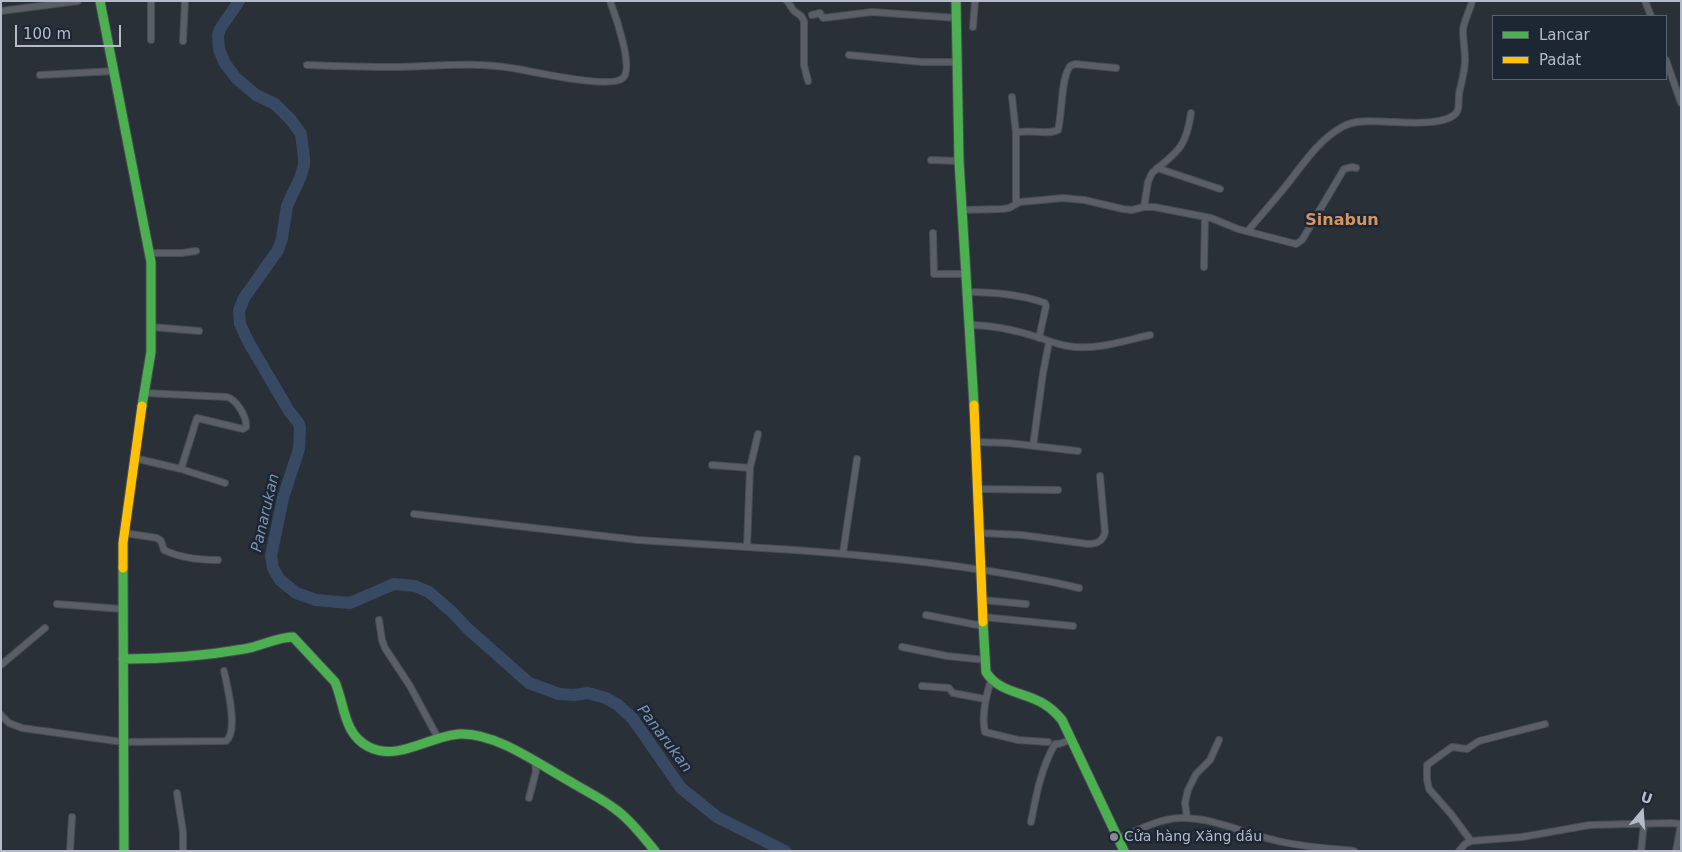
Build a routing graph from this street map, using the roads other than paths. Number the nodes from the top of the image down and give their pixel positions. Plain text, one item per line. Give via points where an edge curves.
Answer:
1 (78, 1) edge
2 (100, 1) edge
3 (151, 1) edge
4 (185, 1) edge
5 (610, 1) edge
6 (787, 1) edge
7 (956, 1) edge
8 (975, 1) edge
9 (1472, 1) edge
10 (1645, 1) edge
11 (1, 11) edge
12 (812, 15) dead end
13 (1650, 15) edge
14 (956, 18) junction
15 (973, 27) dead end
16 (151, 40) dead end
17 (183, 42) dead end
18 (849, 55) dead end
19 (958, 62) junction
20 (1667, 63) edge
21 (307, 65) dead end
22 (1116, 68) dead end
23 (114, 71) junction
24 (40, 75) dead end
25 (808, 81) dead end
26 (1012, 97) dead end
27 (1681, 103) edge
28 (1191, 113) dead end
29 (1016, 133) junction
30 (931, 160) dead end
31 (960, 161) junction
32 (1157, 168) junction
33 (1356, 168) dead end
34 (1220, 189) dead end
35 (1016, 203) junction
36 (1144, 207) junction
37 (962, 210) junction
38 (1205, 217) junction
39 (1248, 231) junction
40 (933, 233) dead end
41 (196, 251) dead end
42 (150, 253) junction
43 (1204, 267) dead end
44 (966, 274) junction
45 (968, 292) junction
46 (969, 325) junction
47 (152, 327) junction
48 (199, 331) dead end
49 (1150, 335) dead end
50 (1039, 338) junction
51 (1050, 342) junction
52 (145, 393) junction
53 (758, 434) dead end
54 (976, 442) junction
55 (1033, 446) junction
56 (1078, 451) dead end
57 (134, 458) junction
58 (857, 459) dead end
59 (712, 465) dead end
60 (750, 468) junction
61 (181, 469) junction
62 (1100, 476) dead end
63 (225, 483) dead end
64 (978, 489) junction
65 (1058, 490) dead end
66 (414, 514) dead end
67 (124, 533) junction
68 (981, 533) junction
69 (747, 547) junction
70 (843, 553) junction
71 (218, 560) dead end
72 (981, 569) junction
73 (1079, 588) dead end
74 (982, 600) junction
75 (57, 604) dead end
76 (1026, 604) dead end
77 (122, 609) junction
78 (926, 615) dead end
79 (379, 620) dead end
80 (983, 621) junction
81 (1073, 626) dead end
82 (45, 628) dead end
83 (902, 647) dead end
84 (123, 659) junction
85 (985, 660) junction
86 (1, 665) edge
87 (224, 671) dead end
88 (991, 680) junction
89 (922, 686) dead end
90 (986, 699) junction
91 (1, 715) edge
92 (1545, 724) dead end
93 (438, 738) junction
94 (1072, 739) junction
95 (1219, 740) dead end
96 (123, 742) junction
97 (1048, 742) dead end
98 (535, 762) junction
99 (177, 792) dead end
100 (529, 798) dead end
101 (72, 817) dead end
102 (1187, 818) junction
103 (1031, 822) dead end
104 (1644, 824) junction
105 (1118, 839) junction
106 (1471, 841) junction
107 (70, 851) edge
108 (124, 851) edge
109 (183, 851) edge
110 (655, 851) edge
111 (1124, 851) edge
112 (1354, 851) edge
113 (1459, 851) edge
114 (1641, 851) edge
115 (1676, 851) edge

1 - 11 street
2 - 23 street
3 - 16 street
4 - 17 street
5 - 21 street via 626,60 625,75 618,80 571,79 480,64 395,67
6 - 25 street via 804,21 804,65
7 - 14 street
8 - 15 street
9 - 39 street via 1463,29 1464,75 1456,113 1439,121 1370,121 1343,126 1317,147
10 - 13 street
12 - 14 street via 820,12 823,18 885,12
14 - 19 street
18 - 19 street
19 - 31 street
20 - 27 street
22 - 29 street via 1071,66 1058,130 1052,133
23 - 24 street
23 - 42 street
26 - 29 street
28 - 32 street via 1181,147
29 - 35 street
30 - 31 street
31 - 37 street
32 - 34 street
32 - 36 street via 1148,182
33 - 39 street via 1344,169 1298,243
35 - 36 street via 1073,199 1123,209
35 - 37 street via 1002,209
36 - 38 street
37 - 44 street
38 - 39 street
38 - 43 street
40 - 44 street via 934,274
41 - 42 street
42 - 47 street
44 - 45 street
45 - 46 street
45 - 50 street via 1006,292 1044,302 1046,306
46 - 50 street via 990,326
46 - 54 street
47 - 48 street
47 - 52 street
49 - 51 street via 1090,346
50 - 51 street
51 - 55 street
52 - 57 street
52 - 61 street via 227,397 233,400 246,421 243,429 197,418
53 - 60 street
54 - 55 street
54 - 64 street
55 - 56 street
57 - 61 street
57 - 67 street
58 - 70 street
59 - 60 street
60 - 69 street
61 - 63 street
62 - 68 street via 1105,532 1098,543
64 - 65 street
64 - 68 street
66 - 69 street via 638,540
67 - 71 street via 157,538 164,550 170,553
67 - 77 street
68 - 72 street
69 - 70 street
70 - 72 street
72 - 73 street
72 - 74 street
74 - 76 street
74 - 80 street
75 - 77 street
77 - 84 street
78 - 80 street
79 - 93 street via 385,648
80 - 81 street
80 - 85 street
82 - 86 street
83 - 85 street
84 - 93 street via 205,656 254,648 292,637 335,682 349,728 366,745 388,752
84 - 96 street
85 - 88 street
87 - 96 street via 231,711 228,740
88 - 90 street
88 - 94 street via 1048,706 1062,720
89 - 90 street via 949,688 954,693
90 - 97 street via 985,732 1018,740
91 - 96 street via 9,723 22,728
92 - 106 street via 1479,741 1467,749 1452,747 1428,764 1428,788
93 - 98 street via 459,734 480,737
94 - 103 street via 1055,744 1051,750
94 - 105 street
95 - 102 street via 1210,760 1196,774 1188,790 1185,803
96 - 108 street
98 - 100 street
98 - 110 street via 612,806
99 - 109 street
101 - 107 street
102 - 105 street via 1156,822
102 - 112 street via 1292,844
104 - 106 street via 1596,824 1522,837
104 - 114 street
104 - 115 street via 1681,824
105 - 111 street
106 - 113 street

